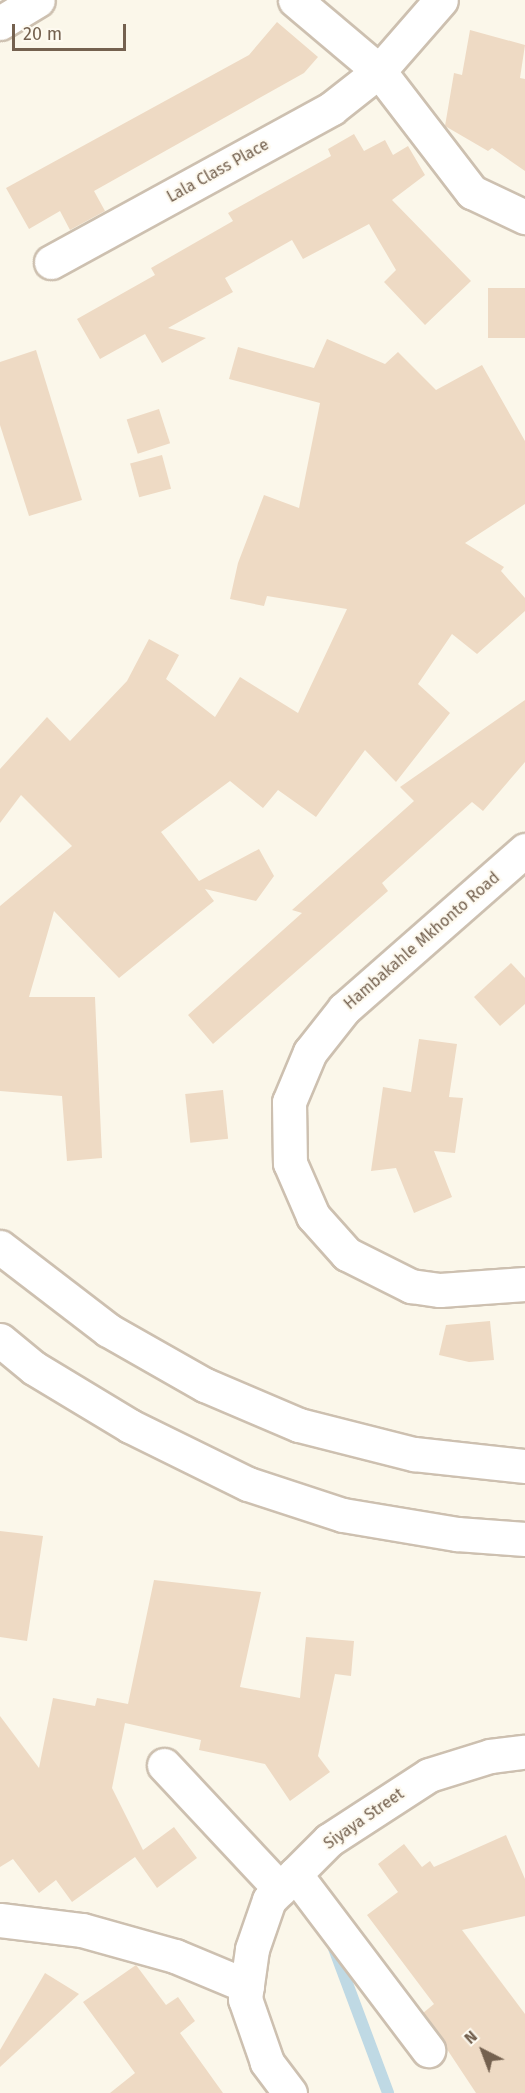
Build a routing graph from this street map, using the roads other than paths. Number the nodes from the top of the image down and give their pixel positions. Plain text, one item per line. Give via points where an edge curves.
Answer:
1 (38, 0) edge
2 (295, 0) edge
3 (441, 0) edge
4 (0, 23) edge
5 (379, 71) junction
6 (525, 217) edge
7 (51, 262) dead end
8 (525, 850) edge
9 (0, 1247) edge
10 (525, 1284) edge
11 (0, 1340) edge
12 (525, 1466) edge
13 (525, 1539) edge
14 (525, 1752) edge
15 (164, 1765) dead end
16 (288, 1881) junction
17 (0, 1920) edge
18 (247, 1986) junction
19 (428, 2050) dead end
20 (290, 2093) edge

1 - 4 street
2 - 5 street
3 - 5 street, Lala Class Place
5 - 6 street via 472,192
5 - 7 street, Lala Class Place via 332,108
8 - 10 street, Hambakahle Mkhonto Road via 344,1009 310,1053 289,1102 290,1163 313,1216 347,1254 411,1286 440,1290
9 - 12 street via 108,1330 206,1385 299,1425 414,1454
11 - 13 street via 34,1368 130,1426 248,1484 343,1515 458,1534
14 - 16 street, Siyaya Street via 490,1756 429,1775 329,1840
15 - 16 street
16 - 18 street, Siyaya Street via 269,1900 252,1949
16 - 19 street
17 - 18 street via 82,1930 175,1956
18 - 20 street, Siyaya Street via 245,1999 267,2062

